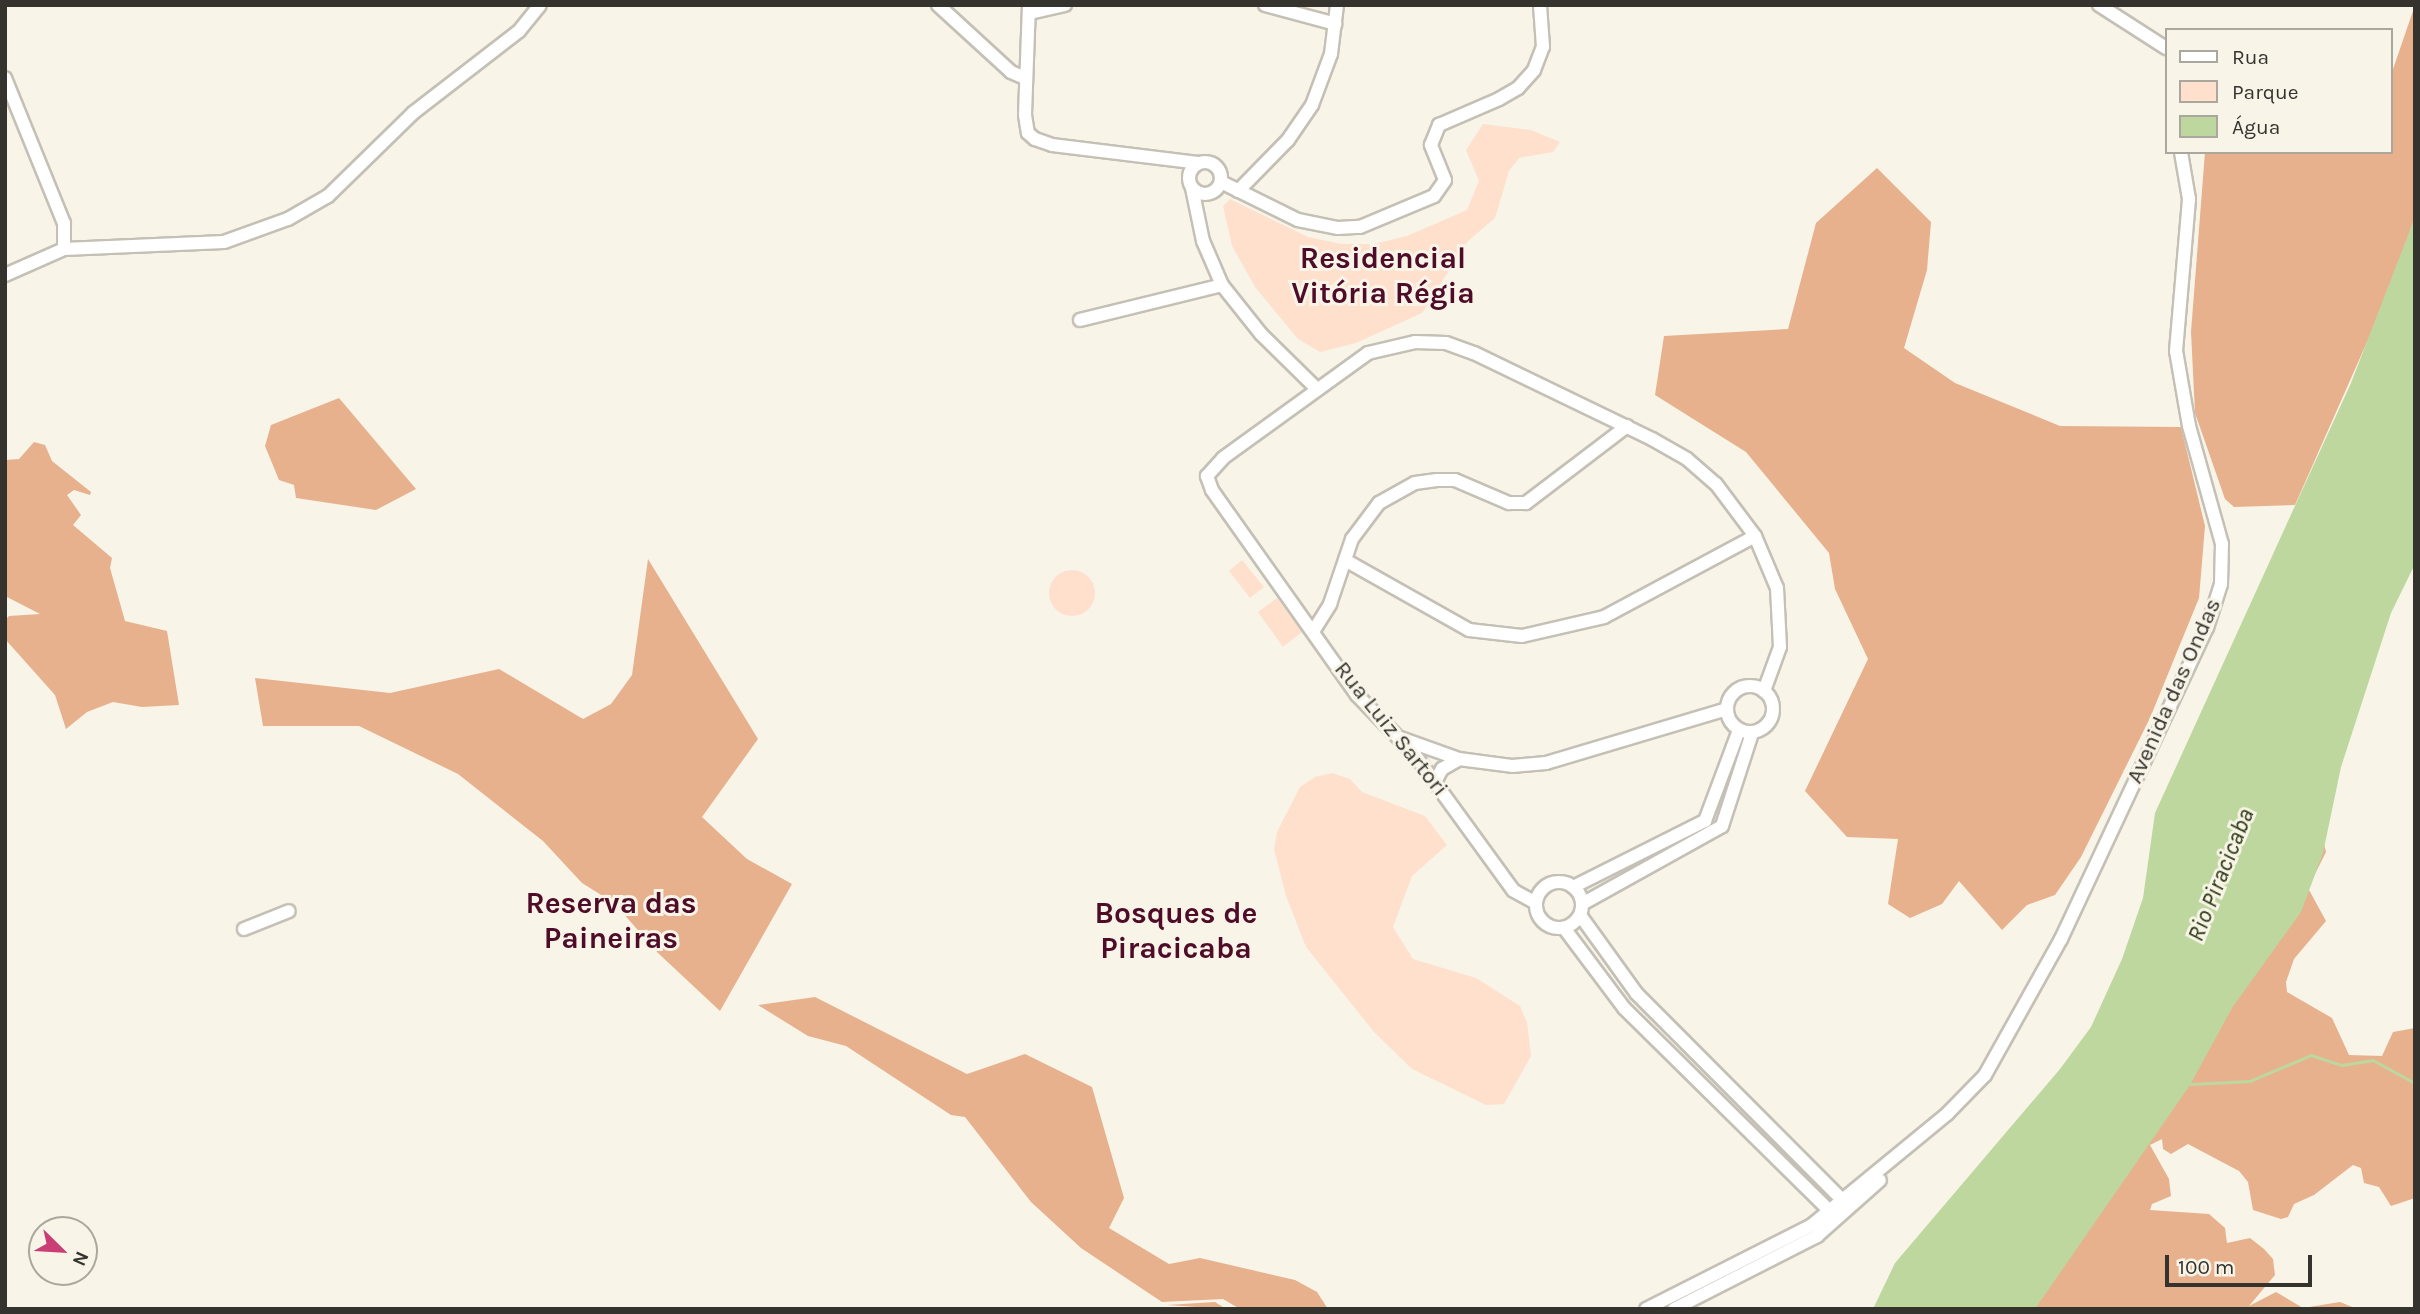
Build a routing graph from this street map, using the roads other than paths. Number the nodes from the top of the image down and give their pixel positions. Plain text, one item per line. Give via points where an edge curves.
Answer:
1 (540, 5) edge
2 (938, 5) edge
3 (1065, 5) edge
4 (1265, 5) edge
5 (1337, 5) edge
6 (1539, 5) edge
7 (2099, 5) edge
8 (1030, 9) edge
9 (1336, 24) junction
10 (2164, 47) edge
11 (5, 78) edge
12 (1025, 78) junction
13 (2181, 154) edge
14 (1198, 163) junction
15 (1221, 182) junction
16 (1192, 188) junction
17 (1238, 191) junction
18 (64, 249) junction
19 (5, 275) edge
20 (1222, 285) junction
21 (1080, 320) dead end
22 (1316, 388) junction
23 (1627, 426) junction
24 (1755, 536) junction
25 (1345, 560) junction
26 (1314, 630) junction
27 (1764, 691) junction
28 (1727, 709) junction
29 (1745, 731) junction
30 (1398, 737) junction
31 (1459, 760) junction
32 (1435, 782) junction
33 (1573, 887) junction
34 (1536, 903) junction
35 (1581, 909) junction
36 (289, 911) dead end
37 (1564, 928) junction
38 (244, 929) dead end
39 (1637, 994) junction
40 (1624, 1007) junction
41 (1683, 1039) junction
42 (1670, 1049) junction
43 (1922, 1134) junction
44 (1843, 1201) junction
45 (1830, 1211) junction
46 (1646, 1309) edge
47 (1675, 1309) edge

1 - 18 street via 519,32 413,113 328,196 288,219 224,242
2 - 12 street via 1011,72
3 - 8 street
4 - 9 street
5 - 9 street
6 - 17 street via 1543,47 1534,70 1508,93 1439,124 1432,145 1445,180 1434,196 1360,228 1338,228 1298,220
7 - 10 street
8 - 12 street
9 - 17 street via 1322,82 1306,114
11 - 18 street via 64,223
12 - 14 street via 1028,133 1035,139
13 - 43 street, Avenida das Ondas via 2189,199 2176,351 2189,426 2222,544 2221,584 2207,628 2027,1006 1985,1075
14 - 15 street via 1213,164
14 - 16 street via 1189,174
15 - 16 street via 1206,194
15 - 17 street
16 - 20 street via 1203,241
18 - 19 street
20 - 21 street
20 - 22 street via 1261,334
22 - 23 street via 1368,353 1415,342 1446,343
22 - 26 street, Rua Luiz Sartori via 1223,458 1207,476 1212,490
23 - 24 street via 1687,459 1716,484
23 - 25 street via 1526,503 1509,503 1455,480 1415,483 1398,490 1364,518
24 - 25 street via 1604,617 1522,636 1469,630
24 - 27 street via 1777,588 1780,608 1780,647
25 - 26 street via 1330,604
26 - 30 street, Rua Luiz Sartori via 1357,695
27 - 28 street via 1751,686 1737,690
27 - 29 street via 1772,702 1772,716 1764,728
28 - 29 street
28 - 31 street via 1577,757 1512,766
29 - 33 street via 1705,821
29 - 35 street via 1722,826
30 - 31 street
30 - 32 street, Rua Luiz Sartori
31 - 32 street via 1442,769
32 - 34 street, Rua Luiz Sartori via 1513,890
33 - 34 street via 1562,882 1548,885
33 - 35 street
34 - 37 street via 1542,920
35 - 37 street
35 - 39 street
36 - 38 street
37 - 40 street
39 - 40 street
39 - 41 street
40 - 42 street
41 - 42 street
41 - 44 street
42 - 45 street
43 - 44 street, Avenida das Ondas
43 - 47 street, Avenida das Ondas via 1895,1166 1817,1236
44 - 45 street, Avenida das Ondas
45 - 46 street, Avenida das Ondas via 1812,1225

